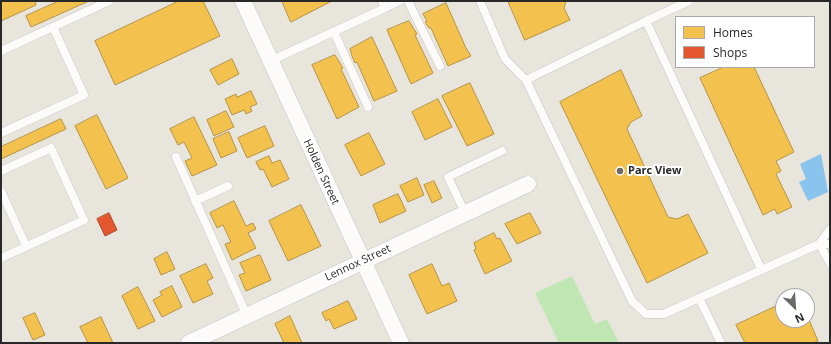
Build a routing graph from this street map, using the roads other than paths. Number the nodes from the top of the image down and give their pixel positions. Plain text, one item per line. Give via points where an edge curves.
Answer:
1 (109, 1) edge
2 (243, 1) edge
3 (400, 1) edge
4 (408, 1) edge
5 (480, 1) edge
6 (689, 1) edge
7 (384, 4) edge
8 (646, 21) junction
9 (53, 27) junction
10 (334, 32) junction
11 (1, 51) edge
12 (270, 61) junction
13 (440, 66) dead end
14 (526, 80) junction
15 (368, 108) dead end
16 (1, 133) edge
17 (502, 151) dead end
18 (176, 157) dead end
19 (1, 171) edge
20 (528, 184) dead end
21 (228, 186) dead end
22 (1, 191) edge
23 (195, 201) junction
24 (465, 213) junction
25 (830, 229) edge
26 (819, 244) junction
27 (830, 244) edge
28 (26, 246) junction
29 (1, 258) edge
30 (362, 262) junction
31 (830, 263) edge
32 (761, 269) junction
33 (700, 298) junction
34 (247, 316) junction
35 (189, 343) edge
36 (401, 343) edge
37 (721, 343) edge

1 - 9 lane
2 - 12 street, Holden Street
3 - 7 lane
4 - 13 lane
5 - 14 lane via 505,59
6 - 8 lane
7 - 10 lane
8 - 14 lane
8 - 32 lane
9 - 11 lane
9 - 16 lane via 84,95
10 - 12 lane
10 - 15 lane
12 - 30 street, Holden Street
14 - 33 lane via 632,300 646,314 664,314
17 - 24 lane via 448,177
18 - 23 lane
19 - 28 lane via 51,148 84,220
20 - 24 street, Lennox Street
21 - 23 lane
22 - 28 lane
23 - 34 lane
24 - 30 street, Lennox Street
25 - 26 lane
26 - 27 lane
26 - 31 lane
26 - 32 lane
28 - 29 lane
30 - 34 street, Lennox Street
30 - 36 street, Holden Street
32 - 33 lane
33 - 37 lane
34 - 35 street, Lennox Street

